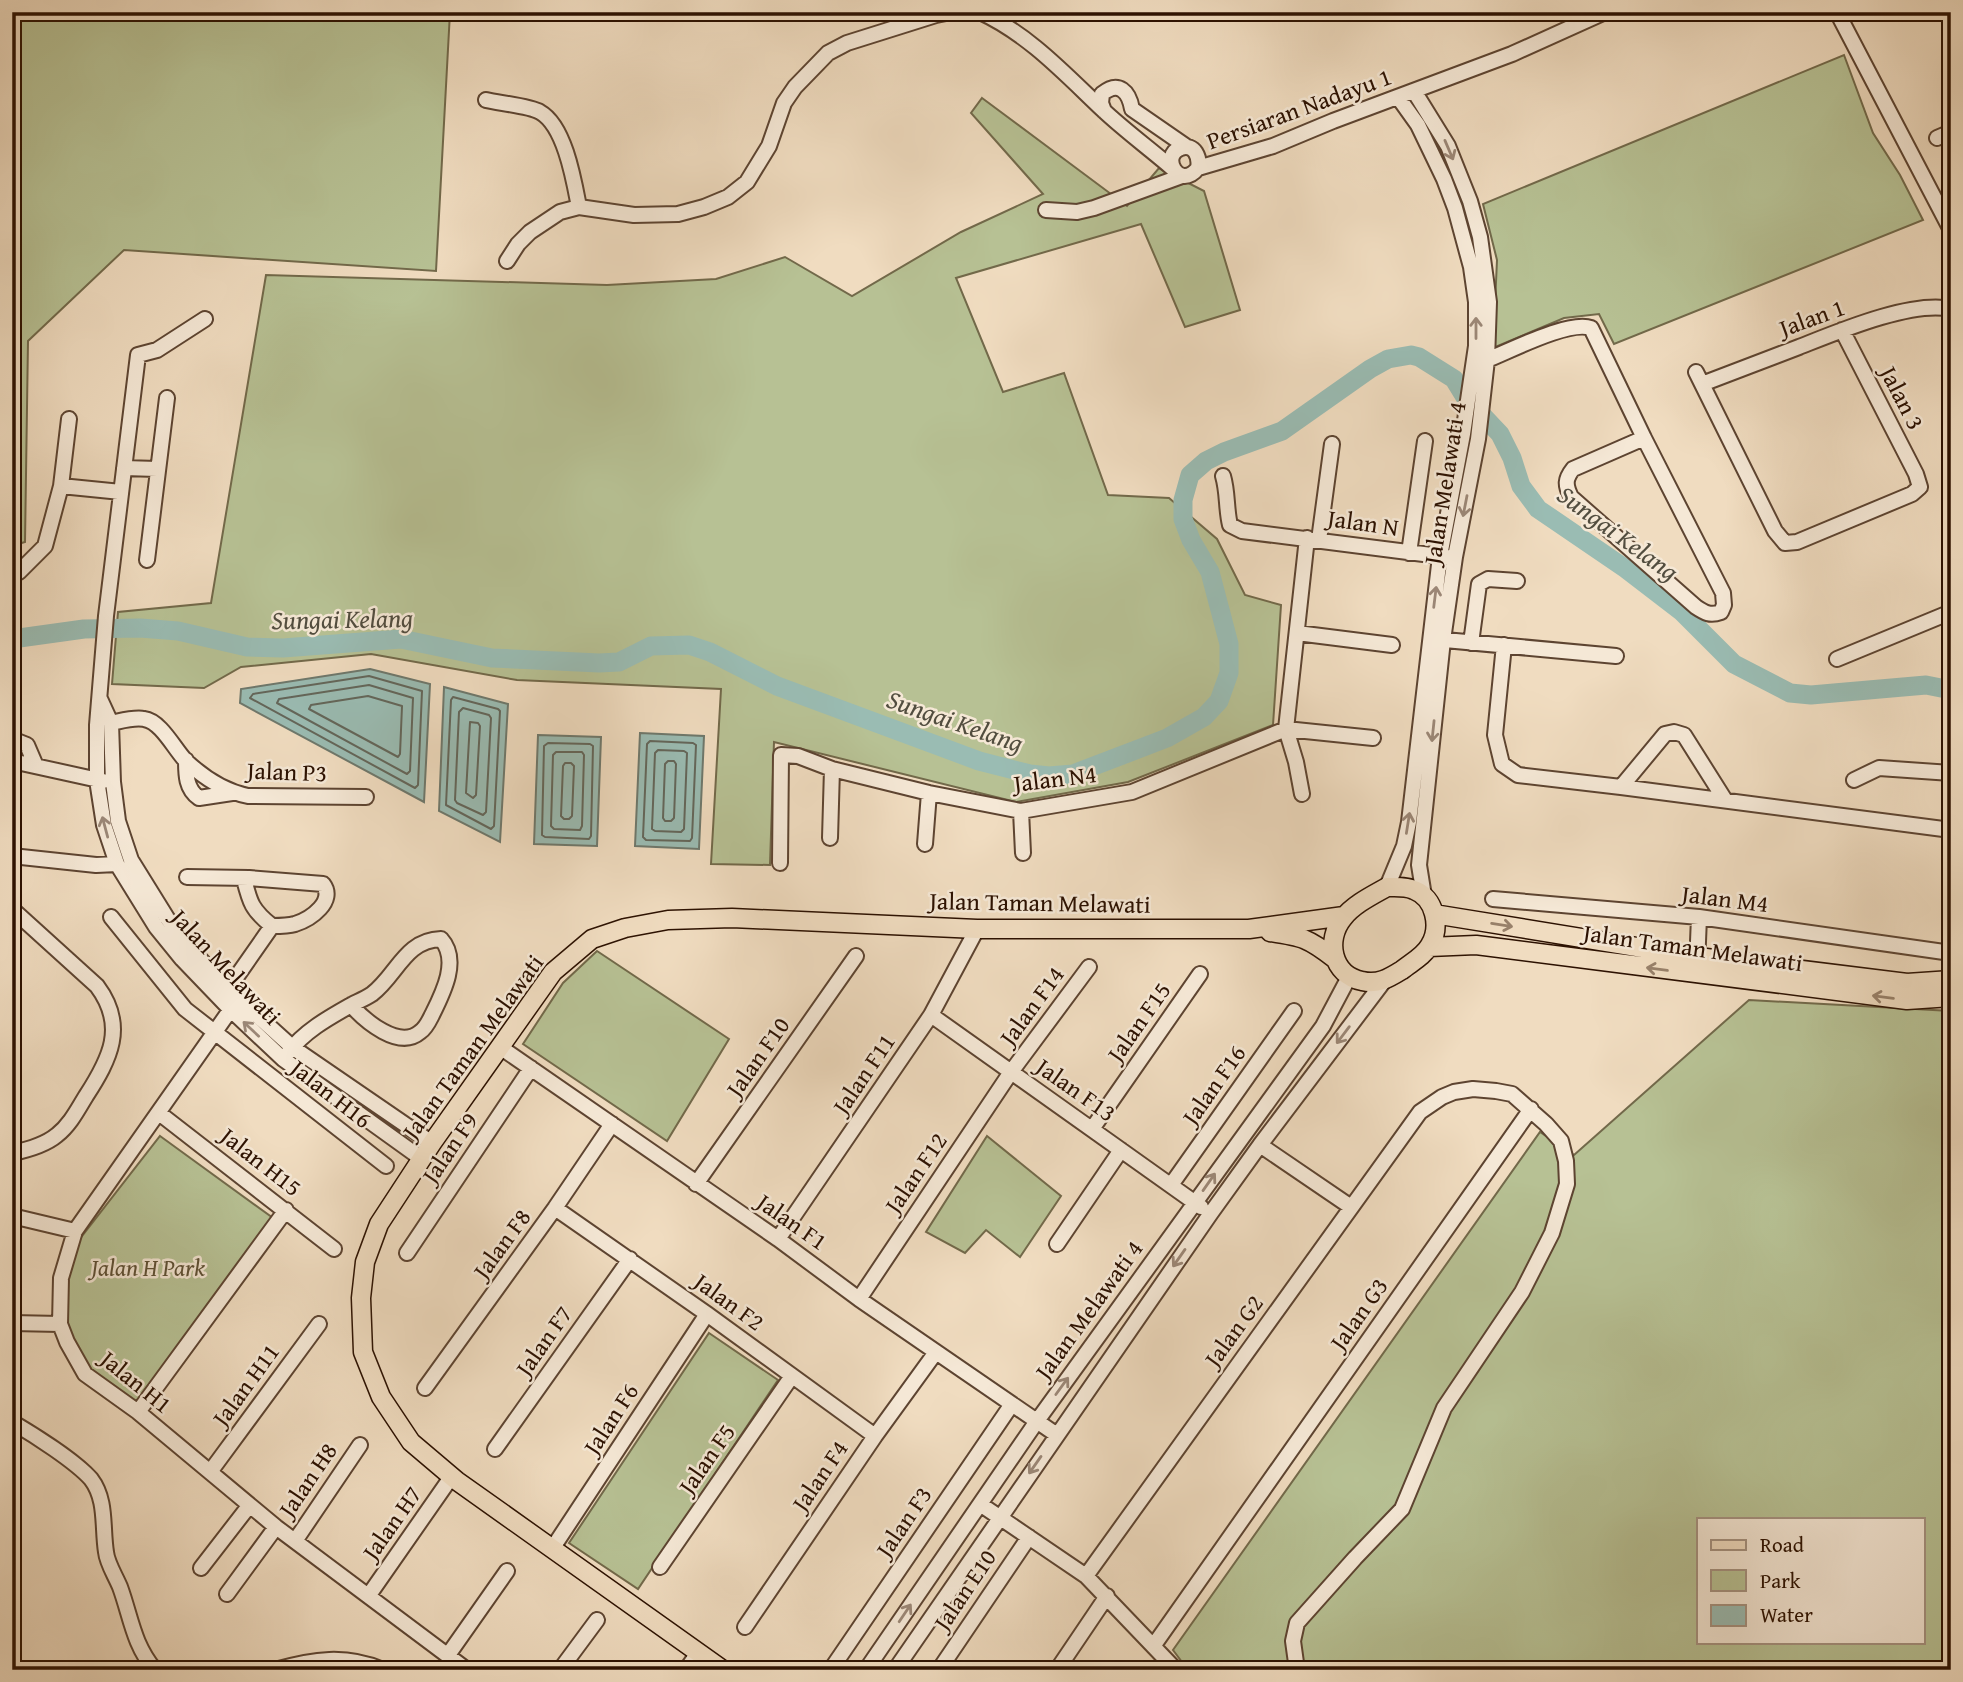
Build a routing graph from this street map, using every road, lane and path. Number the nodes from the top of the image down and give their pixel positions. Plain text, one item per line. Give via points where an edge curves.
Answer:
1 (951, 12) edge
2 (980, 12) edge
3 (1605, 12) edge
4 (1837, 12) edge
5 (1078, 86) junction
6 (1120, 90) junction
7 (1414, 91) junction
8 (1398, 97) junction
9 (486, 100) dead end
10 (1132, 109) junction
11 (1105, 112) junction
12 (1118, 122) junction
13 (1187, 147) junction
14 (1198, 168) junction
15 (1177, 172) junction
16 (579, 207) junction
17 (1046, 210) dead end
18 (1949, 220) edge
19 (507, 261) dead end
20 (1948, 305) edge
21 (205, 319) dead end
22 (1842, 330) junction
23 (1487, 360) junction
24 (167, 398) dead end
25 (1475, 398) junction
26 (69, 419) dead end
27 (1644, 438) junction
28 (1425, 441) dead end
29 (1332, 444) dead end
30 (124, 468) junction
31 (157, 469) junction
32 (1223, 477) dead end
33 (61, 486) junction
34 (1920, 487) joint
35 (121, 492) junction
36 (1313, 539) junction
37 (1409, 553) junction
38 (1440, 556) junction
39 (1455, 557) junction
40 (146, 560) dead end
41 (12, 573) edge
42 (1517, 581) dead end
43 (1951, 612) edge
44 (1297, 633) junction
45 (1436, 639) junction
46 (1471, 642) junction
47 (1392, 645) dead end
48 (1504, 645) junction
49 (1616, 656) dead end
50 (1837, 659) dead end
51 (99, 698) junction
52 (111, 723) junction
53 (1286, 729) junction
54 (12, 738) edge
55 (1373, 738) dead end
56 (186, 760) junction
57 (12, 761) edge
58 (36, 766) junction
59 (832, 769) junction
60 (1951, 773) edge
61 (97, 780) junction
62 (1854, 780) dead end
63 (113, 782) junction
64 (1621, 787) junction
65 (232, 793) junction
66 (929, 793) junction
67 (1303, 794) dead end
68 (366, 797) dead end
69 (1725, 800) junction
70 (1021, 811) junction
71 (1951, 830) edge
72 (830, 838) dead end
73 (925, 844) dead end
74 (1023, 853) dead end
75 (12, 856) edge
76 (779, 863) dead end
77 (117, 864) junction
78 (187, 877) dead end
79 (244, 879) junction
80 (1387, 887) junction
81 (1424, 896) junction
82 (1493, 899) dead end
83 (12, 909) edge
84 (1434, 914) junction
85 (1344, 916) junction
86 (111, 917) dead end
87 (1699, 917) junction
88 (272, 926) junction
89 (977, 929) junction
90 (1249, 929) junction
91 (1429, 947) junction
92 (1951, 953) edge
93 (856, 956) dead end
94 (1335, 959) junction
95 (1697, 965) junction
96 (1089, 967) dead end
97 (1200, 974) dead end
98 (1349, 977) junction
99 (1951, 980) edge
100 (1384, 981) junction
101 (1951, 998) edge
102 (232, 999) junction
103 (351, 1005) junction
104 (1294, 1011) dead end
105 (931, 1016) junction
106 (215, 1032) junction
107 (292, 1047) junction
108 (500, 1047) junction
109 (283, 1059) junction
110 (531, 1068) junction
111 (1011, 1072) junction
112 (1531, 1109) junction
113 (159, 1112) junction
114 (612, 1124) junction
115 (1092, 1129) junction
116 (432, 1143) junction
117 (1260, 1144) junction
118 (1121, 1150) junction
119 (12, 1153) edge
120 (422, 1159) junction
121 (386, 1166) dead end
122 (696, 1184) junction
123 (1171, 1185) junction
124 (1195, 1202) junction
125 (1351, 1207) junction
126 (555, 1208) junction
127 (286, 1210) junction
128 (1211, 1213) junction
129 (12, 1216) edge
130 (75, 1231) junction
131 (778, 1239) junction
132 (1058, 1244) dead end
133 (334, 1249) dead end
134 (407, 1253) dead end
135 (630, 1259) junction
136 (859, 1299) junction
137 (707, 1314) junction
138 (12, 1322) edge
139 (60, 1324) junction
140 (319, 1324) dead end
141 (936, 1352) junction
142 (792, 1376) junction
143 (425, 1388) dead end
144 (1012, 1404) junction
145 (138, 1412) junction
146 (1037, 1421) junction
147 (12, 1422) edge
148 (1057, 1435) junction
149 (875, 1437) junction
150 (359, 1445) dead end
151 (495, 1449) dead end
152 (210, 1472) junction
153 (452, 1476) junction
154 (980, 1504) junction
155 (249, 1506) junction
156 (1000, 1517) junction
157 (276, 1527) junction
158 (1029, 1537) junction
159 (295, 1541) junction
160 (552, 1549) junction
161 (660, 1567) dead end
162 (201, 1568) dead end
163 (507, 1571) dead end
164 (1086, 1576) junction
165 (227, 1594) dead end
166 (369, 1595) junction
167 (1107, 1596) junction
168 (597, 1620) dead end
169 (745, 1627) dead end
170 (1154, 1645) junction
171 (698, 1653) junction
172 (448, 1655) junction
173 (834, 1665) dead end
174 (716, 1668) edge
175 (155, 1670) edge
176 (275, 1670) edge
177 (383, 1670) edge
178 (467, 1670) edge
179 (560, 1670) edge
180 (686, 1670) edge
181 (866, 1670) edge
182 (895, 1670) edge
183 (939, 1670) edge
184 (1057, 1670) edge
185 (1176, 1670) edge
186 (1297, 1670) edge

1 - 16 street via 847,43 828,54 794,87 769,146 747,182 729,197 678,214 634,215
2 - 5 street via 1013,30
3 - 7 street, Persiaran Nadayu 1
4 - 18 street
5 - 6 street
5 - 11 street
6 - 10 street via 1129,96
6 - 11 street via 1102,94
7 - 8 street, Persiaran Nadayu 1
7 -> 23 street, Jalan Melawati 4 via 1448,146 1480,237 1489,302
8 - 14 street, Persiaran Nadayu 1 via 1273,146
25 -> 8 street, Jalan Melawati 4 via 1476,302 1471,267 1444,179 1418,125
9 - 16 street via 540,111 551,123 573,174
10 - 12 street
10 - 13 street, Persiaran Nadayu 1
11 - 12 street
12 - 15 street
13 - 14 street via 1200,159
13 - 15 street via 1175,151 1171,162
14 - 15 street via 1189,176
15 - 17 street via 1094,208
16 - 19 street via 560,212 530,232
20 - 22 street, Jalan 1 via 1907,310
21 - 30 street, Jalan Melawati via 157,350 138,355
22 - 34 street, Jalan 3
22 - 34 street, Jalan 1 via 1699,378 1775,531 1786,542 1797,542
23 - 25 street, Jalan Melawati 4
23 - 27 street via 1562,330 1591,328
24 - 31 street
25 - 38 street, Jalan Melawati 4 via 1462,434
25 -> 39 street, Jalan Melawati 4 via 1478,439
26 - 33 street
27 - 27 street via 1723,593 1721,612 1707,614 1696,607 1571,497 1566,487 1573,469
28 - 37 street
29 - 36 street
30 - 31 street
30 - 35 street, Jalan Melawati
31 - 40 street
32 - 36 street, Jalan N via 1230,525 1242,531
33 - 35 street
33 - 41 street via 45,546 19,572
35 - 51 street, Jalan Melawati
36 - 37 street, Jalan N
36 - 44 street
37 - 38 street, Jalan N
38 - 39 street, Jalan N
45 -> 38 street, Jalan Melawati 4
39 - 45 street, Jalan Melawati 4
42 - 46 street via 1488,579 1479,584
43 - 50 street
44 - 47 street
44 - 53 street
45 - 46 street
80 -> 45 street, Jalan Melawati 4 via 1409,822
45 -> 81 street, Jalan Melawati 4 via 1419,864
46 - 48 street
48 - 49 street
48 - 64 street via 1495,735 1502,764 1518,775
51 - 52 street, Jalan Melawati
51 - 61 street, Jalan Melawati
52 - 56 street, Jalan P3 via 151,721
52 - 63 street, Jalan Melawati
53 - 55 street
53 - 67 street
53 - 70 street, Jalan N4 via 1132,792
54 - 58 street via 27,745
56 - 65 street, Jalan P3
56 - 65 street via 191,793 199,798
57 - 58 street
58 - 61 street
59 - 66 street, Jalan N4
59 - 72 street
59 - 76 street, Jalan N4 via 798,756 781,755
60 - 62 street via 1879,768
61 - 63 street
77 -> 61 street, Jalan Melawati via 104,825
63 - 102 street, Jalan Melawati via 118,821 131,860 167,918
64 - 69 street
64 - 69 street via 1660,739 1674,732 1684,735
65 - 68 street, Jalan P3
66 - 70 street, Jalan N4
66 - 73 street
69 - 71 street
70 - 74 street
75 - 77 street via 96,866
77 - 102 street, Jalan Melawati via 164,938 182,959
78 - 79 street
79 - 88 street via 257,915
79 - 88 street via 323,884 326,888 327,897 317,911 296,924
80 - 81 main road via 1402,887
80 - 85 main road
81 - 84 main road
82 - 87 street, Jalan M4
83 - 119 street via 97,986 110,1010 113,1043 103,1070 71,1120 56,1136
84 - 91 main road via 1436,926
84 -> 95 main road, Jalan Taman Melawati
85 - 90 main road, Jalan Taman Melawati
85 - 94 main road via 1333,938
86 - 106 street, Jalan H16 via 185,1009
87 - 92 street, Jalan M4
87 - 95 street
88 - 102 street, Jalan H1
89 - 90 main road, Jalan Taman Melawati
89 - 105 street, Jalan F11
89 - 108 main road, Jalan Taman Melawati via 732,918 668,920 625,928 592,939 553,972
90 - 94 main road, Jalan Taman Melawati via 1301,937
95 -> 91 main road, Jalan Taman Melawati via 1476,945
91 - 100 main road
93 - 122 street, Jalan F10
94 - 98 main road
95 - 99 main road, Jalan Taman Melawati via 1907,983
101 -> 95 main road, Jalan Taman Melawati via 1907,1000
96 - 111 street, Jalan F14
97 - 115 street, Jalan F15
98 - 100 main road
124 -> 98 street, Jalan Melawati 4 via 1323,1026
100 -> 117 street, Jalan Melawati 4
102 - 106 street, Jalan H1
102 - 107 street, Jalan Melawati
109 -> 102 street, Jalan Melawati
103 - 103 street via 362,1018 390,1035 419,1034 440,1000 449,972 446,945 441,939 415,946 372,993
103 - 107 street
104 - 123 street, Jalan F16
105 - 111 street, Jalan F13
105 - 131 street, Jalan F11
106 - 113 street, Jalan H1
106 - 121 street, Jalan H16
107 - 109 street
107 - 116 street, Jalan Melawati
108 - 110 street, Jalan F1
108 - 116 main road, Jalan Taman Melawati
109 - 120 street, Jalan Melawati
110 - 114 street, Jalan F1
110 - 134 street, Jalan F9
111 - 115 street, Jalan F13
111 - 136 street, Jalan F12
112 - 125 street, Jalan G2 via 1512,1094 1496,1091 1473,1089 1442,1097 1420,1112
112 - 170 street, Jalan G3
112 - 186 street via 1561,1141 1566,1161 1567,1185 1552,1233 1522,1292 1444,1408 1402,1509 1297,1623 1293,1641
113 - 127 street, Jalan H15
113 - 130 street, Jalan H1
114 - 122 street, Jalan F1
114 - 126 street, Jalan F8
115 - 118 street, Jalan F13
116 - 120 main road, Jalan Taman Melawati
117 - 125 street
117 - 128 street, Jalan Melawati 4
118 - 123 street, Jalan F13
118 - 132 street
120 - 153 main road, Jalan Taman Melawati via 379,1224 365,1262 360,1298 363,1352 381,1397 411,1443
122 - 131 street, Jalan F1
123 - 124 street, Jalan F13
124 - 128 street, Jalan F13
146 -> 124 street, Jalan Melawati 4
125 - 164 street, Jalan G2
126 - 135 street, Jalan F2
126 - 143 street, Jalan F8
127 - 133 street, Jalan H15
127 - 145 street
128 -> 148 street, Jalan Melawati 4
129 - 130 street
130 - 139 street, Jalan H1 via 61,1278
131 - 136 street, Jalan F1
135 - 137 street, Jalan F2
135 - 151 street, Jalan F7
136 - 141 street, Jalan F1
137 - 142 street, Jalan F2
137 - 160 street, Jalan F6
138 - 139 street
139 - 145 street, Jalan H1 via 85,1374
140 - 152 street, Jalan H11
141 - 144 street, Jalan F1
141 - 149 street, Jalan F4
142 - 149 street, Jalan F2
142 - 161 street, Jalan F5
144 - 146 street, Jalan F1
144 - 173 street, Jalan F3
145 - 152 street, Jalan H1
146 - 148 street, Jalan F1
146 - 154 street, Jalan Melawati 4
147 - 175 street via 80,1469 101,1497 106,1555 136,1641
148 -> 156 street, Jalan Melawati 4
149 - 169 street, Jalan F4
150 - 159 street, Jalan H8
152 - 155 street, Jalan H1
153 - 160 main road, Jalan Taman Melawati
153 - 166 street, Jalan H7
154 - 156 street
181 -> 154 street, Jalan Melawati 4
155 - 157 street, Jalan H1
155 - 162 street
156 - 158 street
156 - 182 street, Jalan Melawati 4
157 - 159 street, Jalan H1
157 - 165 street
158 - 164 street
158 - 183 street, Jalan E10
159 - 166 street, Jalan H1
160 - 171 main road, Jalan Taman Melawati
163 - 172 street
164 - 167 street
166 - 172 street, Jalan H1
167 - 170 street
167 - 184 street
168 - 179 street
170 - 185 street
171 - 174 main road, Jalan Taman Melawati
171 - 180 street
172 - 178 street, Jalan H1
176 - 177 street via 344,1659

